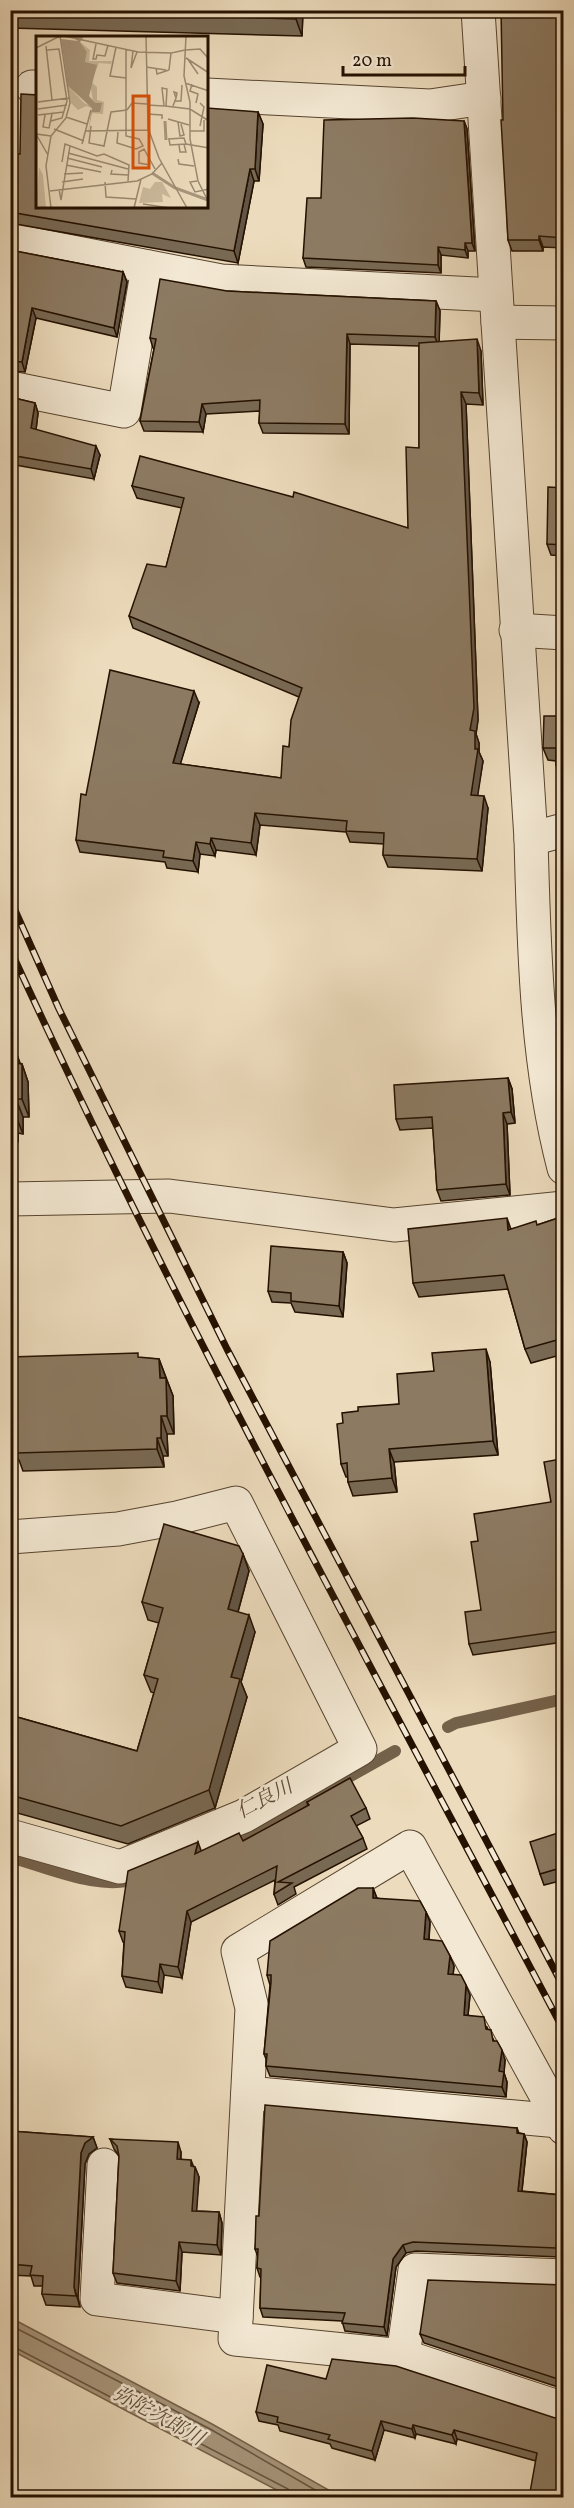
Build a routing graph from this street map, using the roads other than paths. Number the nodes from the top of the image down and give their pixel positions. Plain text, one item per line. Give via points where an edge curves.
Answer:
1 (478, 10) edge
2 (208, 95) edge
3 (484, 98) junction
4 (10, 240) edge
5 (148, 267) junction
6 (497, 308) junction
7 (564, 323) edge
8 (10, 388) edge
9 (516, 630) junction
10 (564, 633) edge
11 (564, 830) edge
12 (531, 839) junction
13 (564, 1168) edge
14 (10, 1199) edge
15 (564, 1208) edge
16 (10, 1536) edge
17 (10, 1836) edge
18 (248, 2093) junction
19 (562, 2125) edge
20 (104, 2165) dead end
21 (564, 2276) edge
22 (236, 2318) junction
23 (403, 2356) junction
24 (564, 2409) edge

1 - 3 street
2 - 3 street via 430,106
3 - 6 street
4 - 5 street
5 - 6 street via 221,281
5 - 8 street via 124,411
6 - 7 street
6 - 9 street
9 - 10 street
9 - 12 street
11 - 12 street
12 - 13 street via 534,958 551,1121
14 - 15 street via 169,1196 394,1225
16 - 17 street via 118,1528 236,1503 360,1749 244,1816 120,1867
18 - 19 street
18 - 19 street via 252,2008 238,1951 410,1846
18 - 22 street
20 - 22 street via 98,2299
21 - 23 street via 415,2270
22 - 23 street via 234,2339
23 - 24 street

